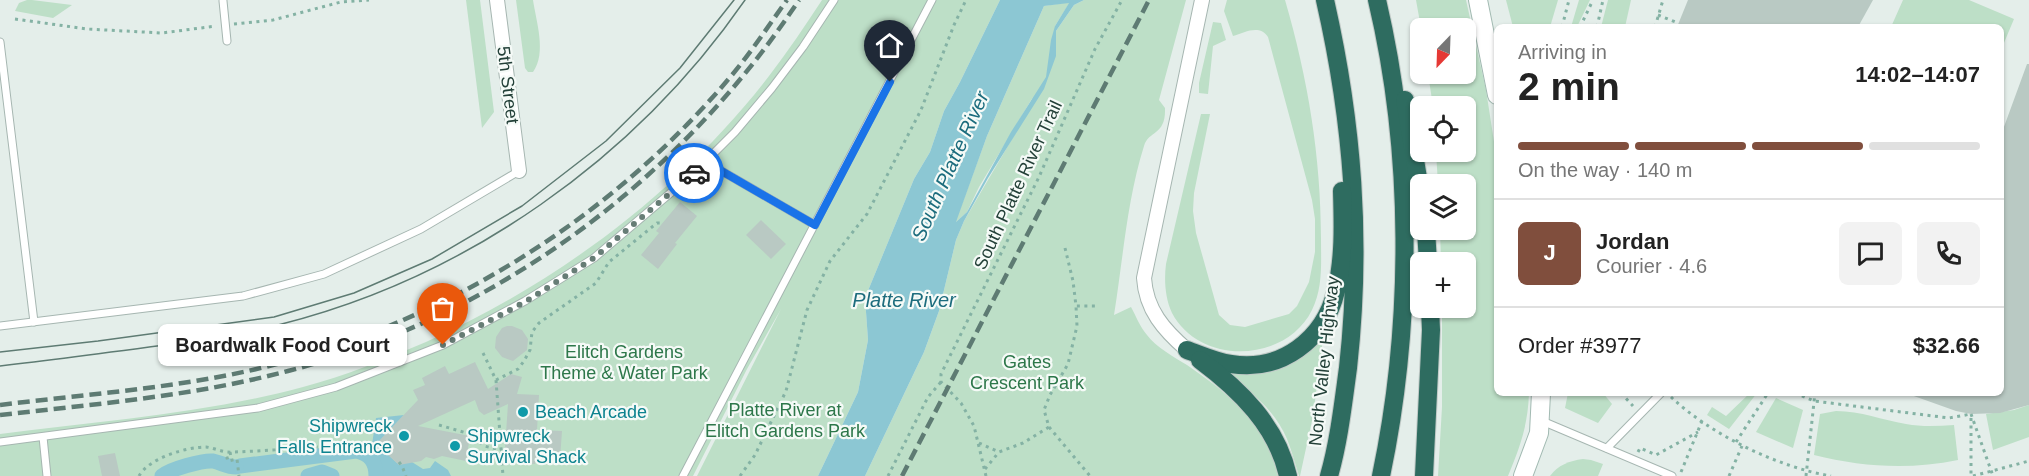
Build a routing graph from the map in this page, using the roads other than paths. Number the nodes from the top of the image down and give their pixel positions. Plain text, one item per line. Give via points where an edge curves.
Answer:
1 (497, 0) edge
2 (834, 0) edge
3 (932, 0) edge
4 (1202, 0) edge
5 (1325, 0) edge
6 (1377, 0) edge
7 (1478, 0) edge
8 (223, 1) edge
9 (1382, 21) junction
10 (227, 41) dead end
11 (0, 42) edge
12 (1341, 78) junction
13 (1494, 80) edge
14 (706, 162) junction
15 (519, 171) joint
16 (1418, 174) edge
17 (815, 225) junction
18 (1430, 318) edge
19 (34, 322) junction
20 (0, 326) edge
21 (1187, 350) junction
22 (1541, 396) edge
23 (1658, 396) edge
24 (1540, 420) junction
25 (43, 437) junction
26 (0, 442) edge
27 (1607, 448) junction
28 (47, 476) edge
29 (683, 476) edge
30 (1288, 476) edge
31 (1329, 476) edge
32 (1381, 476) edge
33 (1424, 476) edge
34 (1523, 476) edge
35 (1672, 476) edge

1 - 15 street, 5th Street
2 - 14 lane via 772,88
3 - 17 lane
4 - 21 street via 1144,278 1151,310
5 - 12 highway, North Valley Highway
6 - 9 highway
7 - 13 street
8 - 10 lane
9 - 16 highway via 1408,109
9 - 32 highway via 1396,109 1404,283 1396,396
11 - 19 lane
12 - 21 highway via 1343,242 1336,293 1325,321 1298,350 1269,363 1228,364
12 - 31 highway, North Valley Highway via 1353,175 1355,280 1346,386
14 - 17 lane
14 - 25 lane via 594,258 525,302 443,345 336,387 258,408
15 - 19 lane via 421,229 324,274 243,296
17 - 29 lane
18 - 33 highway
19 - 20 lane
21 - 30 highway via 1236,389 1253,408 1275,440
22 - 24 street
23 - 27 lane
24 - 27 lane
24 - 34 street via 1535,447
25 - 26 lane
25 - 28 lane
27 - 35 lane

